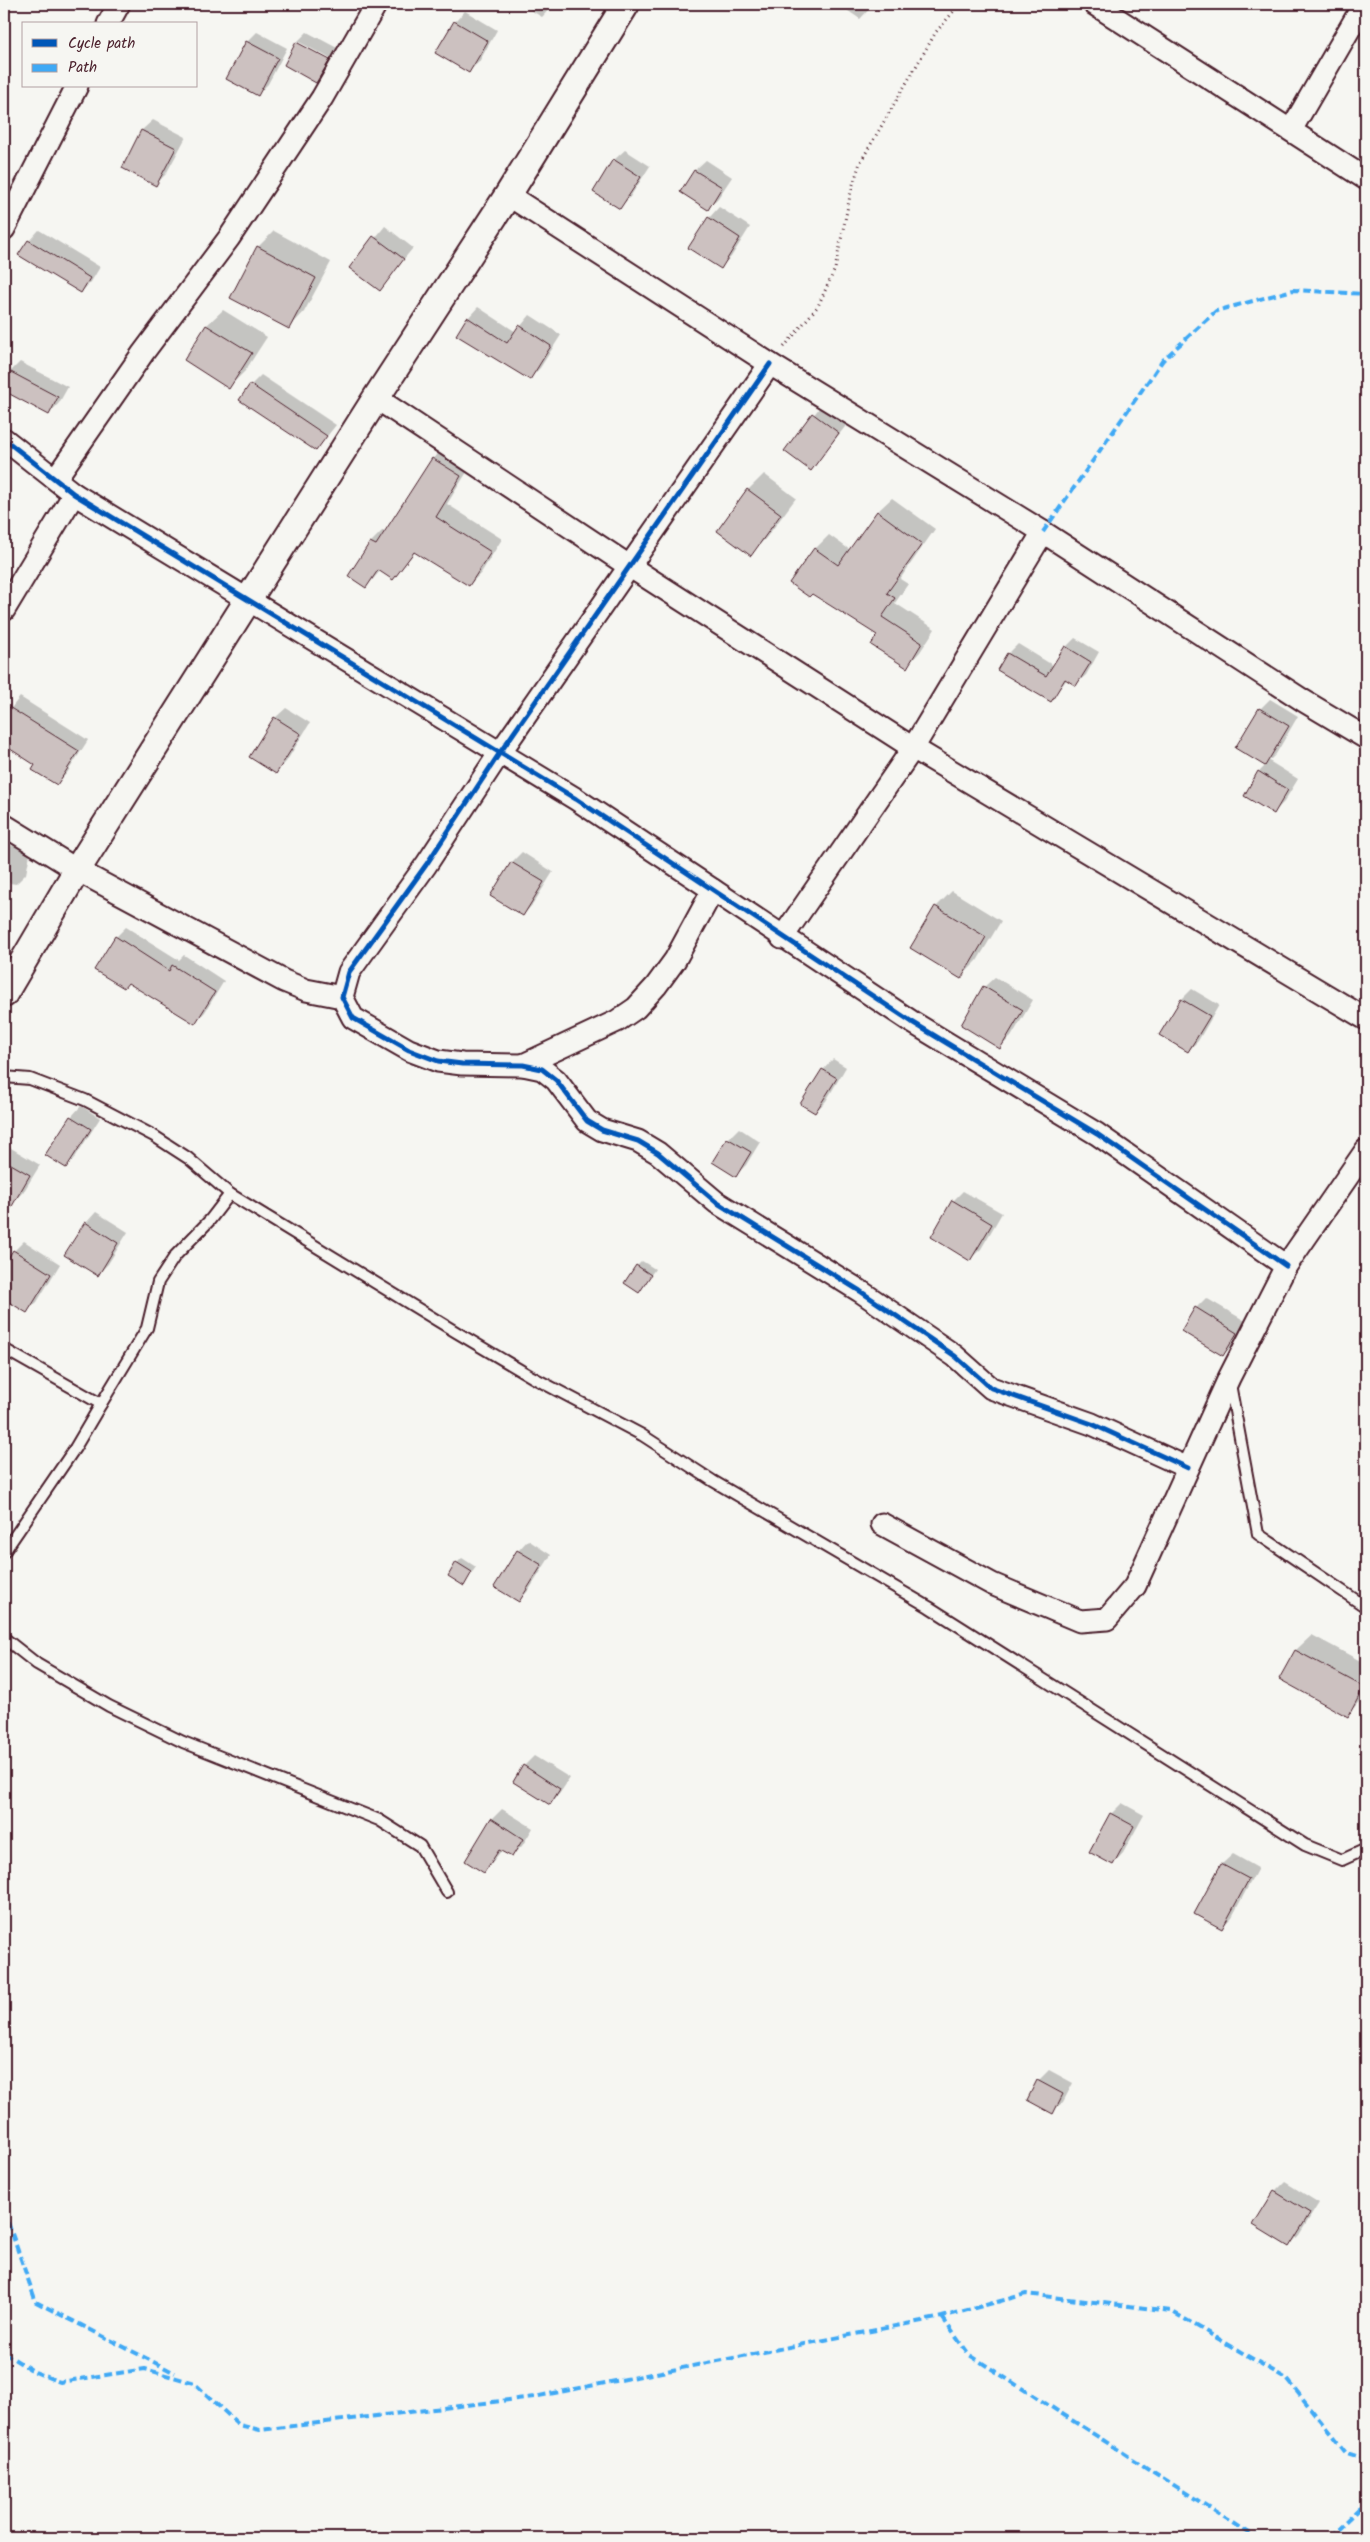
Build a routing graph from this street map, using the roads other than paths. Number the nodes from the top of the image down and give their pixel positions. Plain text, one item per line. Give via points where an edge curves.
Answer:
1 (119, 4) edge
2 (376, 4) edge
3 (626, 4) edge
4 (1094, 4) edge
5 (1364, 4) edge
6 (109, 22) edge
7 (76, 88) edge
8 (1291, 130) junction
9 (1366, 179) edge
10 (508, 195) junction
11 (4, 229) edge
12 (770, 364) junction
13 (376, 398) junction
14 (4, 439) edge
15 (56, 478) junction
16 (74, 494) junction
17 (1043, 532) junction
18 (629, 566) junction
19 (250, 599) junction
20 (4, 610) edge
21 (1366, 738) edge
22 (913, 748) junction
23 (499, 754) junction
24 (4, 825) edge
25 (77, 870) junction
26 (713, 890) junction
27 (782, 938) junction
28 (4, 994) edge
29 (342, 998) junction
30 (1366, 1019) edge
31 (524, 1065) junction
32 (4, 1077) edge
33 (1366, 1150) edge
34 (230, 1194) junction
35 (1286, 1266) junction
36 (4, 1349) edge
37 (1229, 1378) junction
38 (101, 1404) junction
39 (1188, 1468) junction
40 (882, 1524) dead end
41 (4, 1552) edge
42 (1366, 1607) edge
43 (4, 1638) edge
44 (1366, 1849) edge
45 (447, 1892) dead end

1 - 6 street
2 - 15 street via 322,98 229,238 143,353
3 - 10 street
4 - 8 street
5 - 8 street
7 - 11 street
8 - 9 street
10 - 12 street
10 - 13 street
12 - 17 street
12 - 18 street
13 - 18 street
13 - 19 street
14 - 15 street
15 - 16 street
16 - 19 street
16 - 20 street
17 - 21 street
17 - 22 street
18 - 22 street
18 - 23 street
19 - 23 street
19 - 25 street
22 - 27 street
22 - 30 street
23 - 26 street via 584,804
23 - 29 street via 426,865 349,972
24 - 25 street
25 - 28 street
25 - 29 street via 284,981
26 - 27 street
26 - 31 street via 675,960 636,1008 617,1021
27 - 35 street via 912,1022 1097,1134
29 - 31 street via 353,1018 409,1050 438,1061
31 - 39 street via 542,1070 556,1080 588,1121 602,1130 638,1141 658,1153 716,1202 860,1291 955,1356 991,1388 1092,1424
32 - 34 lane via 30,1079 85,1100 188,1158
33 - 35 street
34 - 38 lane via 175,1256 158,1282 147,1328
34 - 44 lane via 456,1332 642,1435 713,1481 929,1607 1305,1845 1342,1860
35 - 37 street
36 - 38 lane
37 - 39 street
37 - 42 lane via 1258,1534
38 - 41 lane via 76,1448
39 - 40 street via 1135,1586 1107,1618 1080,1621 992,1584
43 - 45 lane via 37,1664 109,1706 183,1742 379,1820 420,1846

